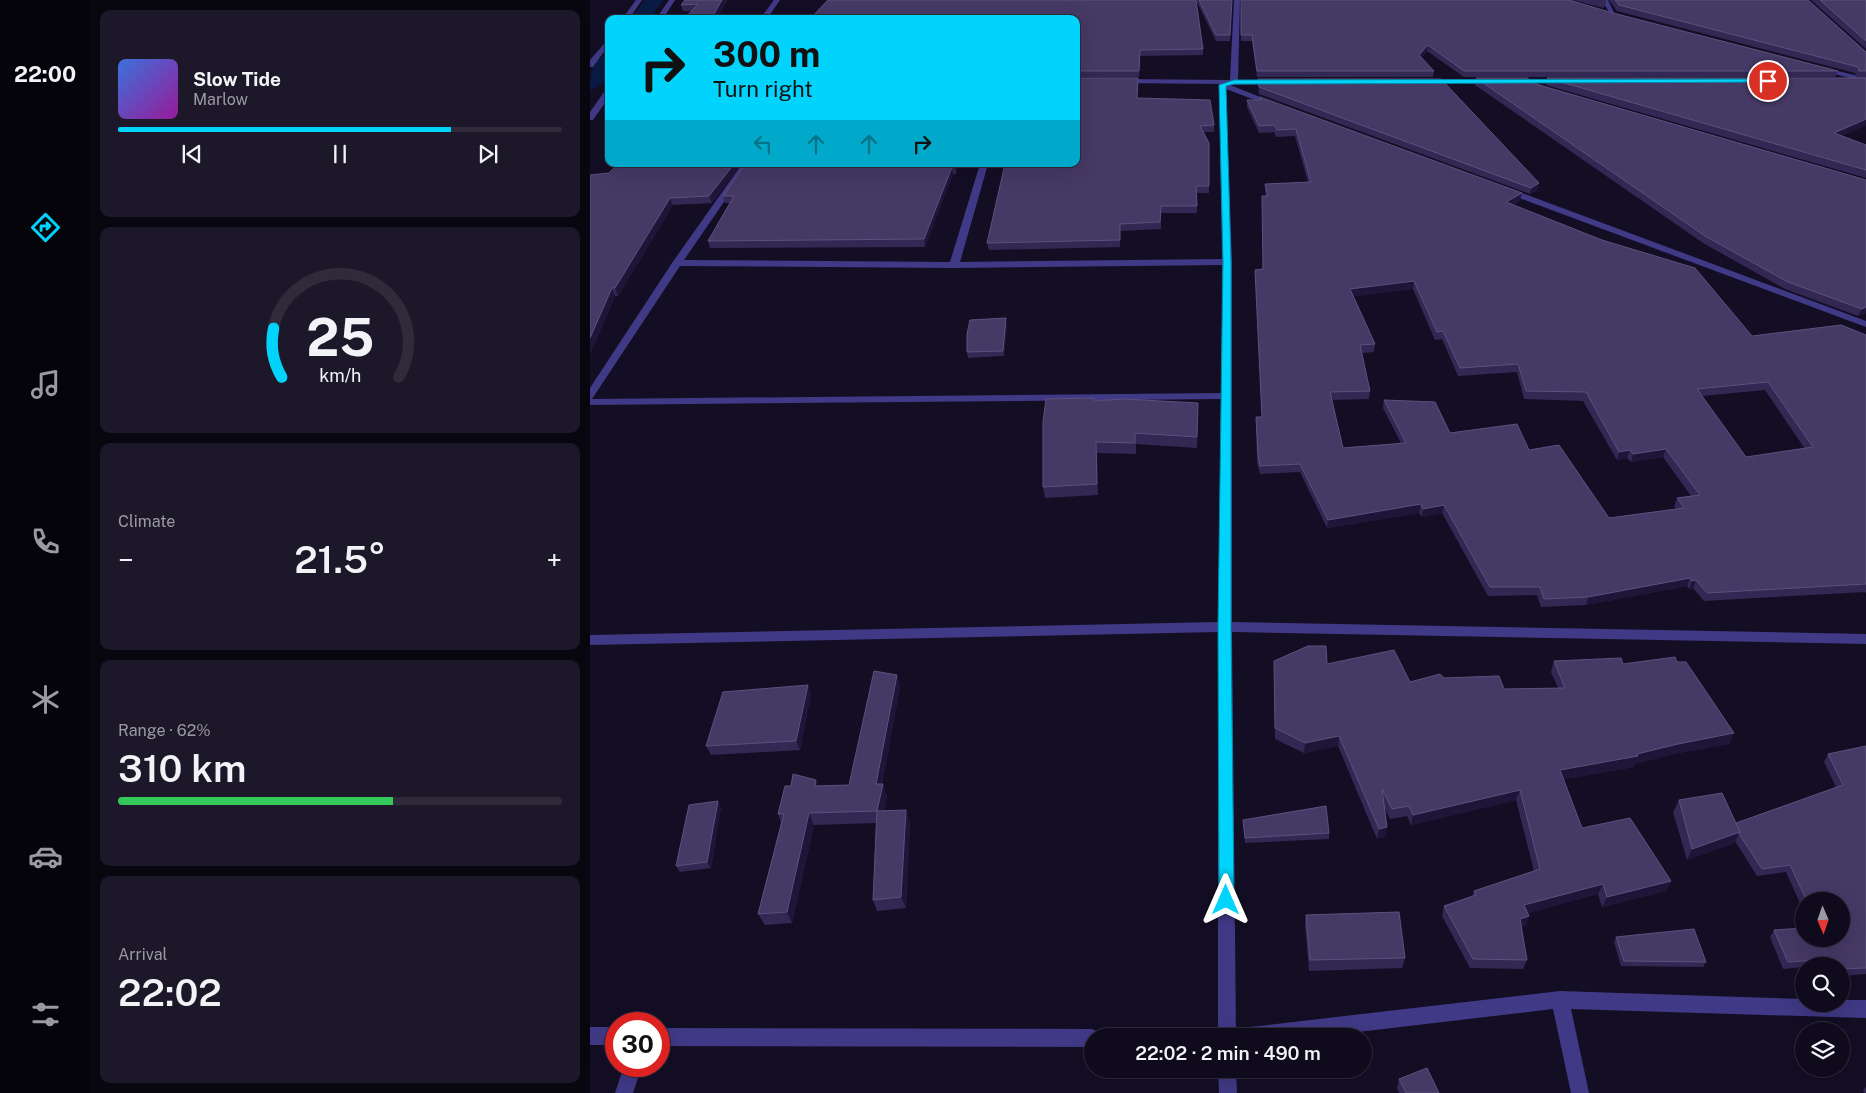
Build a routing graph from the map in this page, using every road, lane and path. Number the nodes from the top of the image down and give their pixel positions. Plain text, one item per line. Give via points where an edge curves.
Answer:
1 (639, 0) edge
2 (672, 0) edge
3 (778, 0) edge
4 (1237, 0) edge
5 (1605, 0) edge
6 (1606, 14) edge
7 (628, 15) edge
8 (662, 15) edge
9 (766, 15) edge
10 (1614, 16) junction
11 (1624, 18) edge
12 (605, 45) edge
13 (590, 65) edge
14 (1812, 66) edge
15 (1866, 80) edge
16 (1418, 81) edge
17 (1497, 81) edge
18 (1507, 81) edge
19 (1517, 81) junction
20 (1575, 81) edge
21 (1837, 81) edge
22 (1116, 82) edge
23 (1234, 82) junction
24 (1283, 82) edge
25 (1222, 85) junction
26 (1545, 90) edge
27 (605, 97) edge
28 (1288, 109) edge
29 (590, 118) edge
30 (744, 167) edge
31 (983, 167) edge
32 (1493, 186) edge
33 (677, 262) junction
34 (1227, 262) junction
35 (954, 265) junction
36 (1866, 324) edge
37 (590, 396) edge
38 (1226, 396) junction
39 (590, 402) edge
40 (1224, 627) junction
41 (1866, 639) edge
42 (590, 640) edge
43 (1560, 1000) junction
44 (1866, 1009) edge
45 (1227, 1028) edge
46 (1319, 1028) edge
47 (590, 1036) edge
48 (605, 1036) edge
49 (670, 1037) edge
50 (1084, 1038) edge
51 (629, 1077) edge
52 (1228, 1078) edge
53 (624, 1093) edge
54 (1228, 1093) edge
55 (1580, 1093) edge

1 - 7 street
2 - 8 street
3 - 9 street
4 - 23 street
5 - 10 street
6 - 10 street
10 - 11 street
12 - 13 street
14 - 15 street
15 - 21 street
16 - 17 street
18 - 19 street
19 - 20 street
19 - 26 street
22 - 23 street
23 - 24 street
23 - 25 street
25 - 28 street
25 - 34 street
27 - 29 street
30 - 33 street
31 - 35 street
32 - 36 street
33 - 35 street
33 - 37 street
34 - 35 street
34 - 38 street
38 - 39 street
38 - 40 street
40 - 41 street
40 - 42 street
40 - 45 street
43 - 44 street
43 - 46 street
43 - 55 street
47 - 48 street
49 - 50 street
51 - 53 street
52 - 54 street

